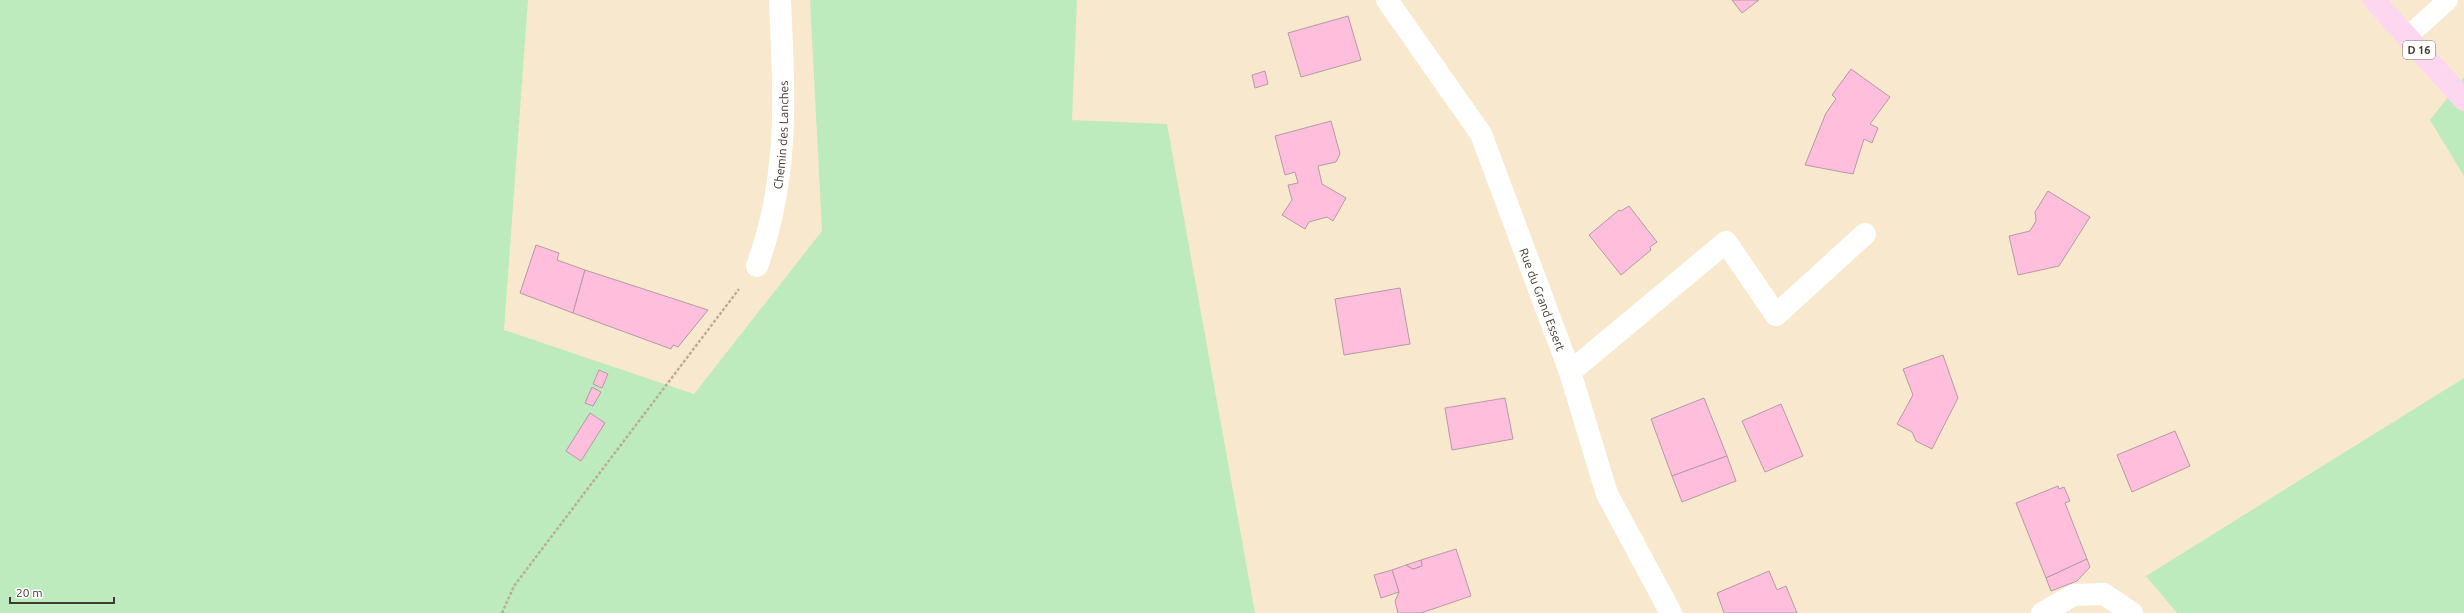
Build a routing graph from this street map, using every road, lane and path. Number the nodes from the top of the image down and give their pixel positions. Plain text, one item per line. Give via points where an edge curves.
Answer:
1 (780, 0) edge
2 (1387, 0) edge
3 (2374, 0) edge
4 (2448, 0) edge
5 (2407, 37) junction
6 (2464, 100) edge
7 (1866, 234) dead end
8 (757, 266) joint
9 (1570, 372) junction
10 (502, 613) edge
11 (1671, 613) edge
12 (2042, 613) edge
13 (2132, 613) edge

1 - 8 street, Chemin des Lanches via 785,108 780,173 764,248
2 - 9 street, Rue du Grand Essert via 1481,134
3 - 5 main road, D 16
4 - 5 lane
5 - 6 main road, D 16
7 - 9 street via 1776,315 1726,242
8 - 10 path via 514,586
9 - 11 street, Rue du Grand Essert via 1607,494
12 - 13 street via 2074,595 2104,594

